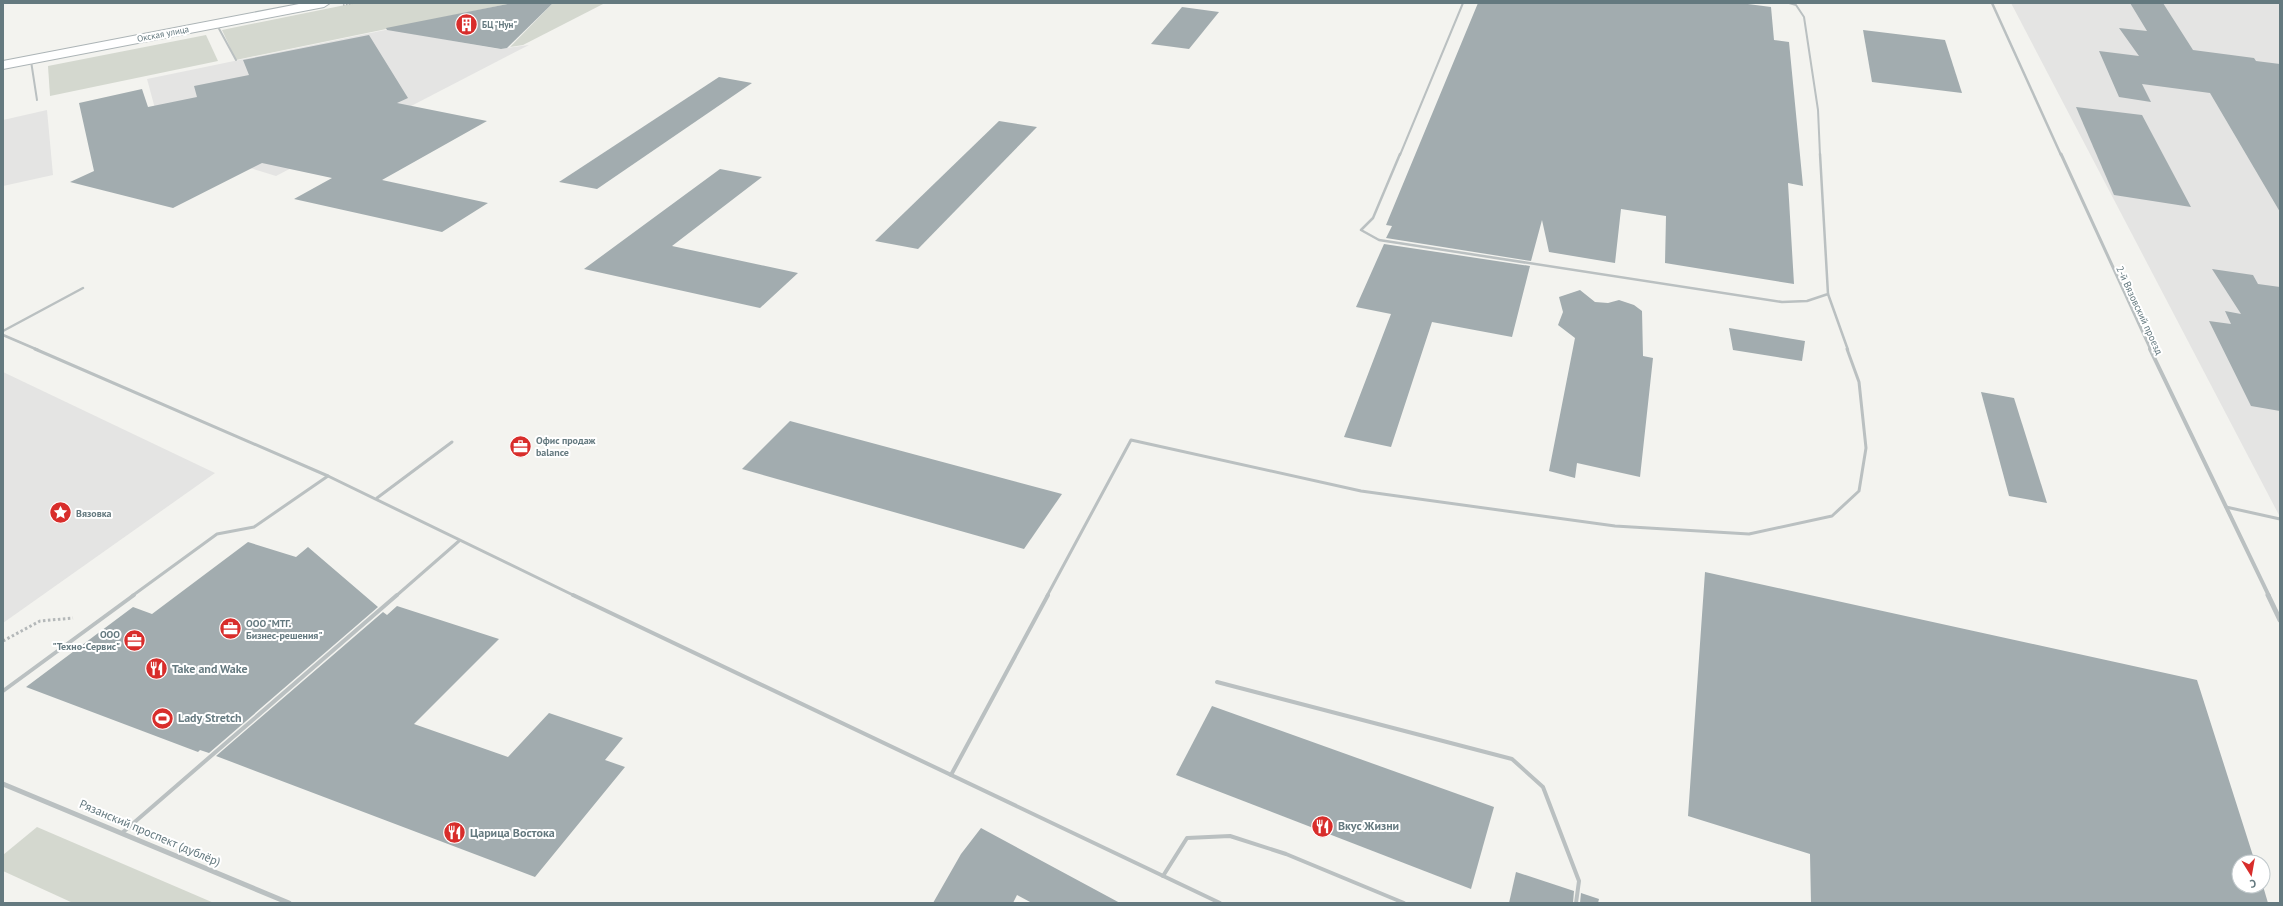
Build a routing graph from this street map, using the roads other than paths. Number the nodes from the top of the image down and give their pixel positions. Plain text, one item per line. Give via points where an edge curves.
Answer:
1 (324, 3) edge
2 (1463, 3) edge
3 (1789, 3) edge
4 (1992, 3) edge
5 (216, 24) junction
6 (31, 59) junction
7 (236, 60) dead end
8 (3, 65) edge
9 (37, 100) dead end
10 (83, 288) dead end
11 (1828, 294) junction
12 (3, 330) edge
13 (3, 335) edge
14 (452, 442) dead end
15 (328, 476) junction
16 (377, 498) junction
17 (2225, 506) junction
18 (2280, 519) edge
19 (459, 541) junction
20 (2280, 620) edge
21 (1218, 682) dead end
22 (3, 691) edge
23 (951, 775) junction
24 (3, 784) edge
25 (122, 833) junction
26 (1163, 876) junction
27 (290, 903) edge
28 (1220, 903) edge
29 (1404, 903) edge
30 (1576, 903) edge

1 - 5 main road, Окская улица
2 - 11 lane via 1373,218 1361,230 1379,240 1782,302 1807,301
3 - 11 lane via 1796,5 1804,17 1818,110
4 - 17 street, 2-й Вязовский проезд via 2130,307
5 - 6 main road, Окская улица
5 - 7 lane
6 - 8 main road, Окская улица
6 - 9 lane
10 - 12 lane
11 - 23 lane via 1859,382 1866,448 1859,491 1832,516 1749,534 1615,526 1361,491 1131,440
13 - 15 lane
14 - 16 lane
15 - 16 lane
15 - 22 lane via 254,527 217,534
16 - 19 lane
17 - 18 lane
17 - 20 street, 2-й Вязовский проезд
19 - 23 lane
19 - 25 lane
21 - 30 lane via 1512,759 1543,787 1579,881
23 - 26 lane
24 - 25 street, Рязанский проспект (дублёр)
25 - 27 street, Рязанский проспект (дублёр)
26 - 28 lane
26 - 29 lane via 1187,838 1230,836 1286,854

